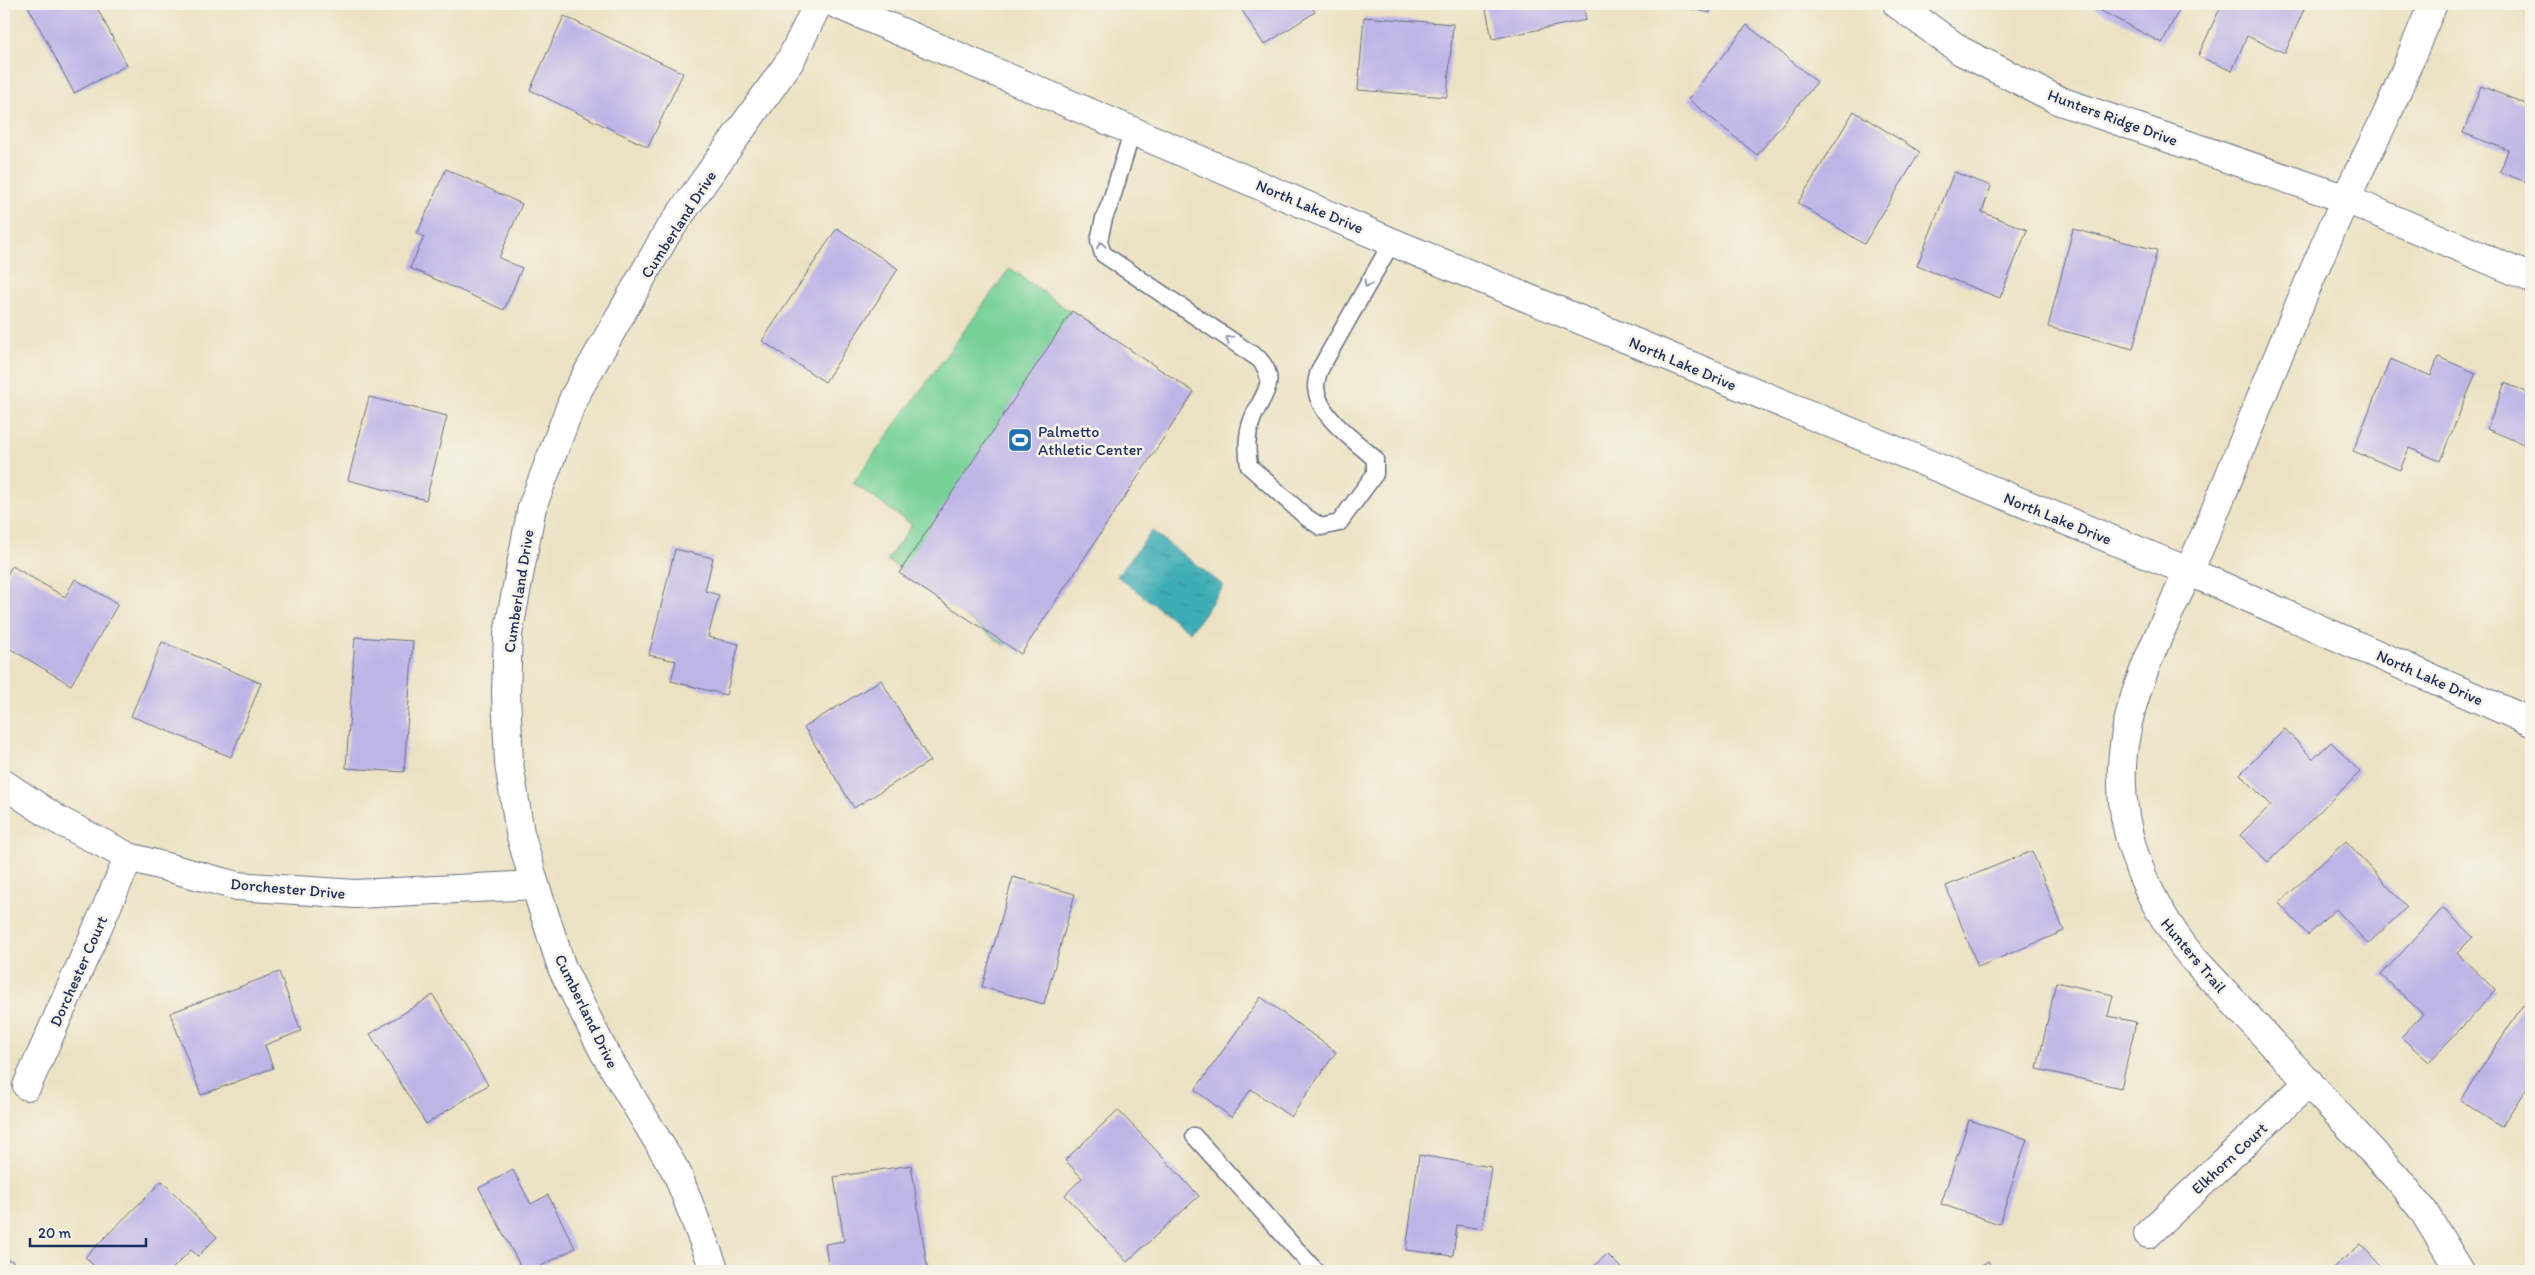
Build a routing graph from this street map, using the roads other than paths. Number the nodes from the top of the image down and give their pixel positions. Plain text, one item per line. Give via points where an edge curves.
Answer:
1 (818, 4) edge
2 (836, 4) edge
3 (1897, 4) edge
4 (2433, 4) edge
5 (1133, 129) junction
6 (2346, 199) junction
7 (1392, 242) junction
8 (2531, 278) edge
9 (2190, 572) junction
10 (2531, 722) edge
11 (4, 784) edge
12 (129, 857) junction
13 (535, 885) junction
14 (2309, 1082) junction
15 (27, 1086) dead end
16 (1194, 1136) dead end
17 (2148, 1234) dead end
18 (716, 1271) edge
19 (1316, 1271) edge
20 (2460, 1271) edge

1 - 13 street, Cumberland Drive via 790,61 667,234 578,388 532,507 508,634 506,693 509,764 520,834
2 - 5 street, North Lake Drive
3 - 6 street, Hunters Ridge Drive via 1961,52 2060,101
4 - 6 street
5 - 7 street, North Lake Drive
7 -> 5 lane via 1320,368 1316,387 1320,402 1336,423 1375,458 1375,474 1339,523 1321,527 1250,466 1246,442 1252,420 1269,386 1268,369 1102,254 1099,241 1104,218
6 - 8 street, Hunters Ridge Drive
6 - 9 street
7 - 9 street, North Lake Drive
9 - 10 street, North Lake Drive
9 - 14 street, Hunters Trail via 2142,674 2131,709 2124,746 2122,784 2128,831 2149,893 2167,926 2190,956
11 - 12 street, Dorchester Drive via 58,820
12 - 13 street, Dorchester Drive via 237,886 355,894
12 - 15 street, Dorchester Court
13 - 18 street, Cumberland Drive via 562,968 604,1052 678,1173
14 - 17 street, Elkhorn Court
14 - 20 street, Hunters Trail via 2422,1209
16 - 19 lane

